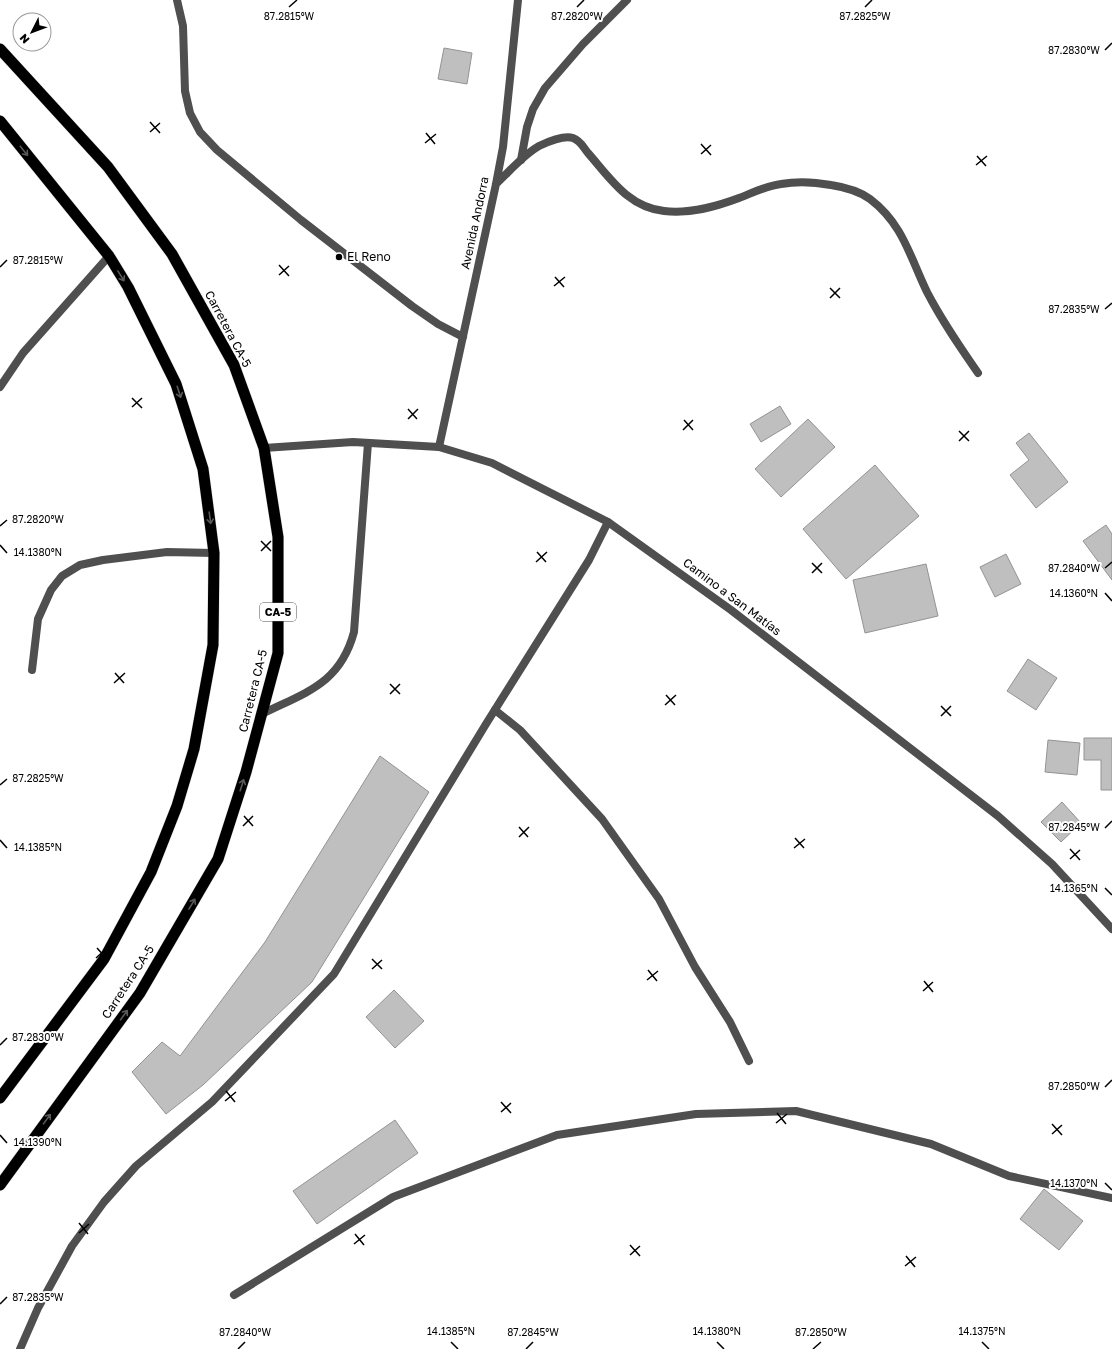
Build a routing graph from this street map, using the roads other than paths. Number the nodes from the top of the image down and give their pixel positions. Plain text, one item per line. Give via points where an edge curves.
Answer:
1 (177, 0) edge
2 (518, 0) edge
3 (627, 0) edge
4 (0, 49) edge
5 (0, 121) edge
6 (521, 160) junction
7 (496, 184) junction
8 (109, 256) junction
9 (463, 338) junction
10 (978, 373) dead end
11 (0, 387) edge
12 (368, 443) junction
13 (439, 447) junction
14 (264, 448) junction
15 (608, 522) junction
16 (214, 553) junction
17 (32, 670) dead end
18 (495, 710) junction
19 (262, 714) junction
20 (1112, 929) edge
21 (749, 1061) dead end
22 (0, 1098) edge
23 (0, 1185) edge
24 (1112, 1198) edge
25 (234, 1295) dead end
26 (20, 1349) edge

1 - 9 street via 183,26 186,91 190,113 200,132 217,150 301,220 412,306
2 - 7 street, Avenida Andorra via 503,147
3 - 6 street via 582,44 545,88 533,109 527,127
4 - 14 highway, Carretera CA-5 / CA-5 via 108,167 172,254 234,365
5 -> 8 highway
6 - 7 street
6 - 10 street via 539,146 557,139 572,137 581,143 632,200 648,208 663,211 682,212 711,208 781,184 820,183 845,187 869,198 887,214 901,233 927,292 949,331
7 - 9 street, Avenida Andorra
8 - 11 street via 23,354
8 -> 16 highway via 128,287 176,384 203,469
9 - 13 street, Avenida Andorra
12 - 13 street, Camino a San Matías
12 - 14 street, Camino a San Matías
12 - 19 street via 354,632 349,652 334,672 318,686
13 - 15 street, Camino a San Matías via 492,462
14 - 19 highway, Carretera CA-5 / CA-5 via 278,537 278,653
15 - 18 street via 589,560
15 - 20 street, Camino a San Matías via 731,610 998,816 1052,864
16 - 17 street via 167,552 103,560 80,565 62,576 51,590 38,619
16 - 22 highway via 213,645 194,749 177,806 154,865 104,959
18 - 21 street via 520,730 602,819 659,899 695,966 730,1022
18 - 26 street via 334,974 212,1102 136,1166 104,1202 72,1246 38,1308
23 -> 19 highway, Carretera CA-5 / CA-5 via 140,993 218,859
24 - 25 street via 1008,1176 931,1144 796,1111 696,1114 557,1135 393,1197

